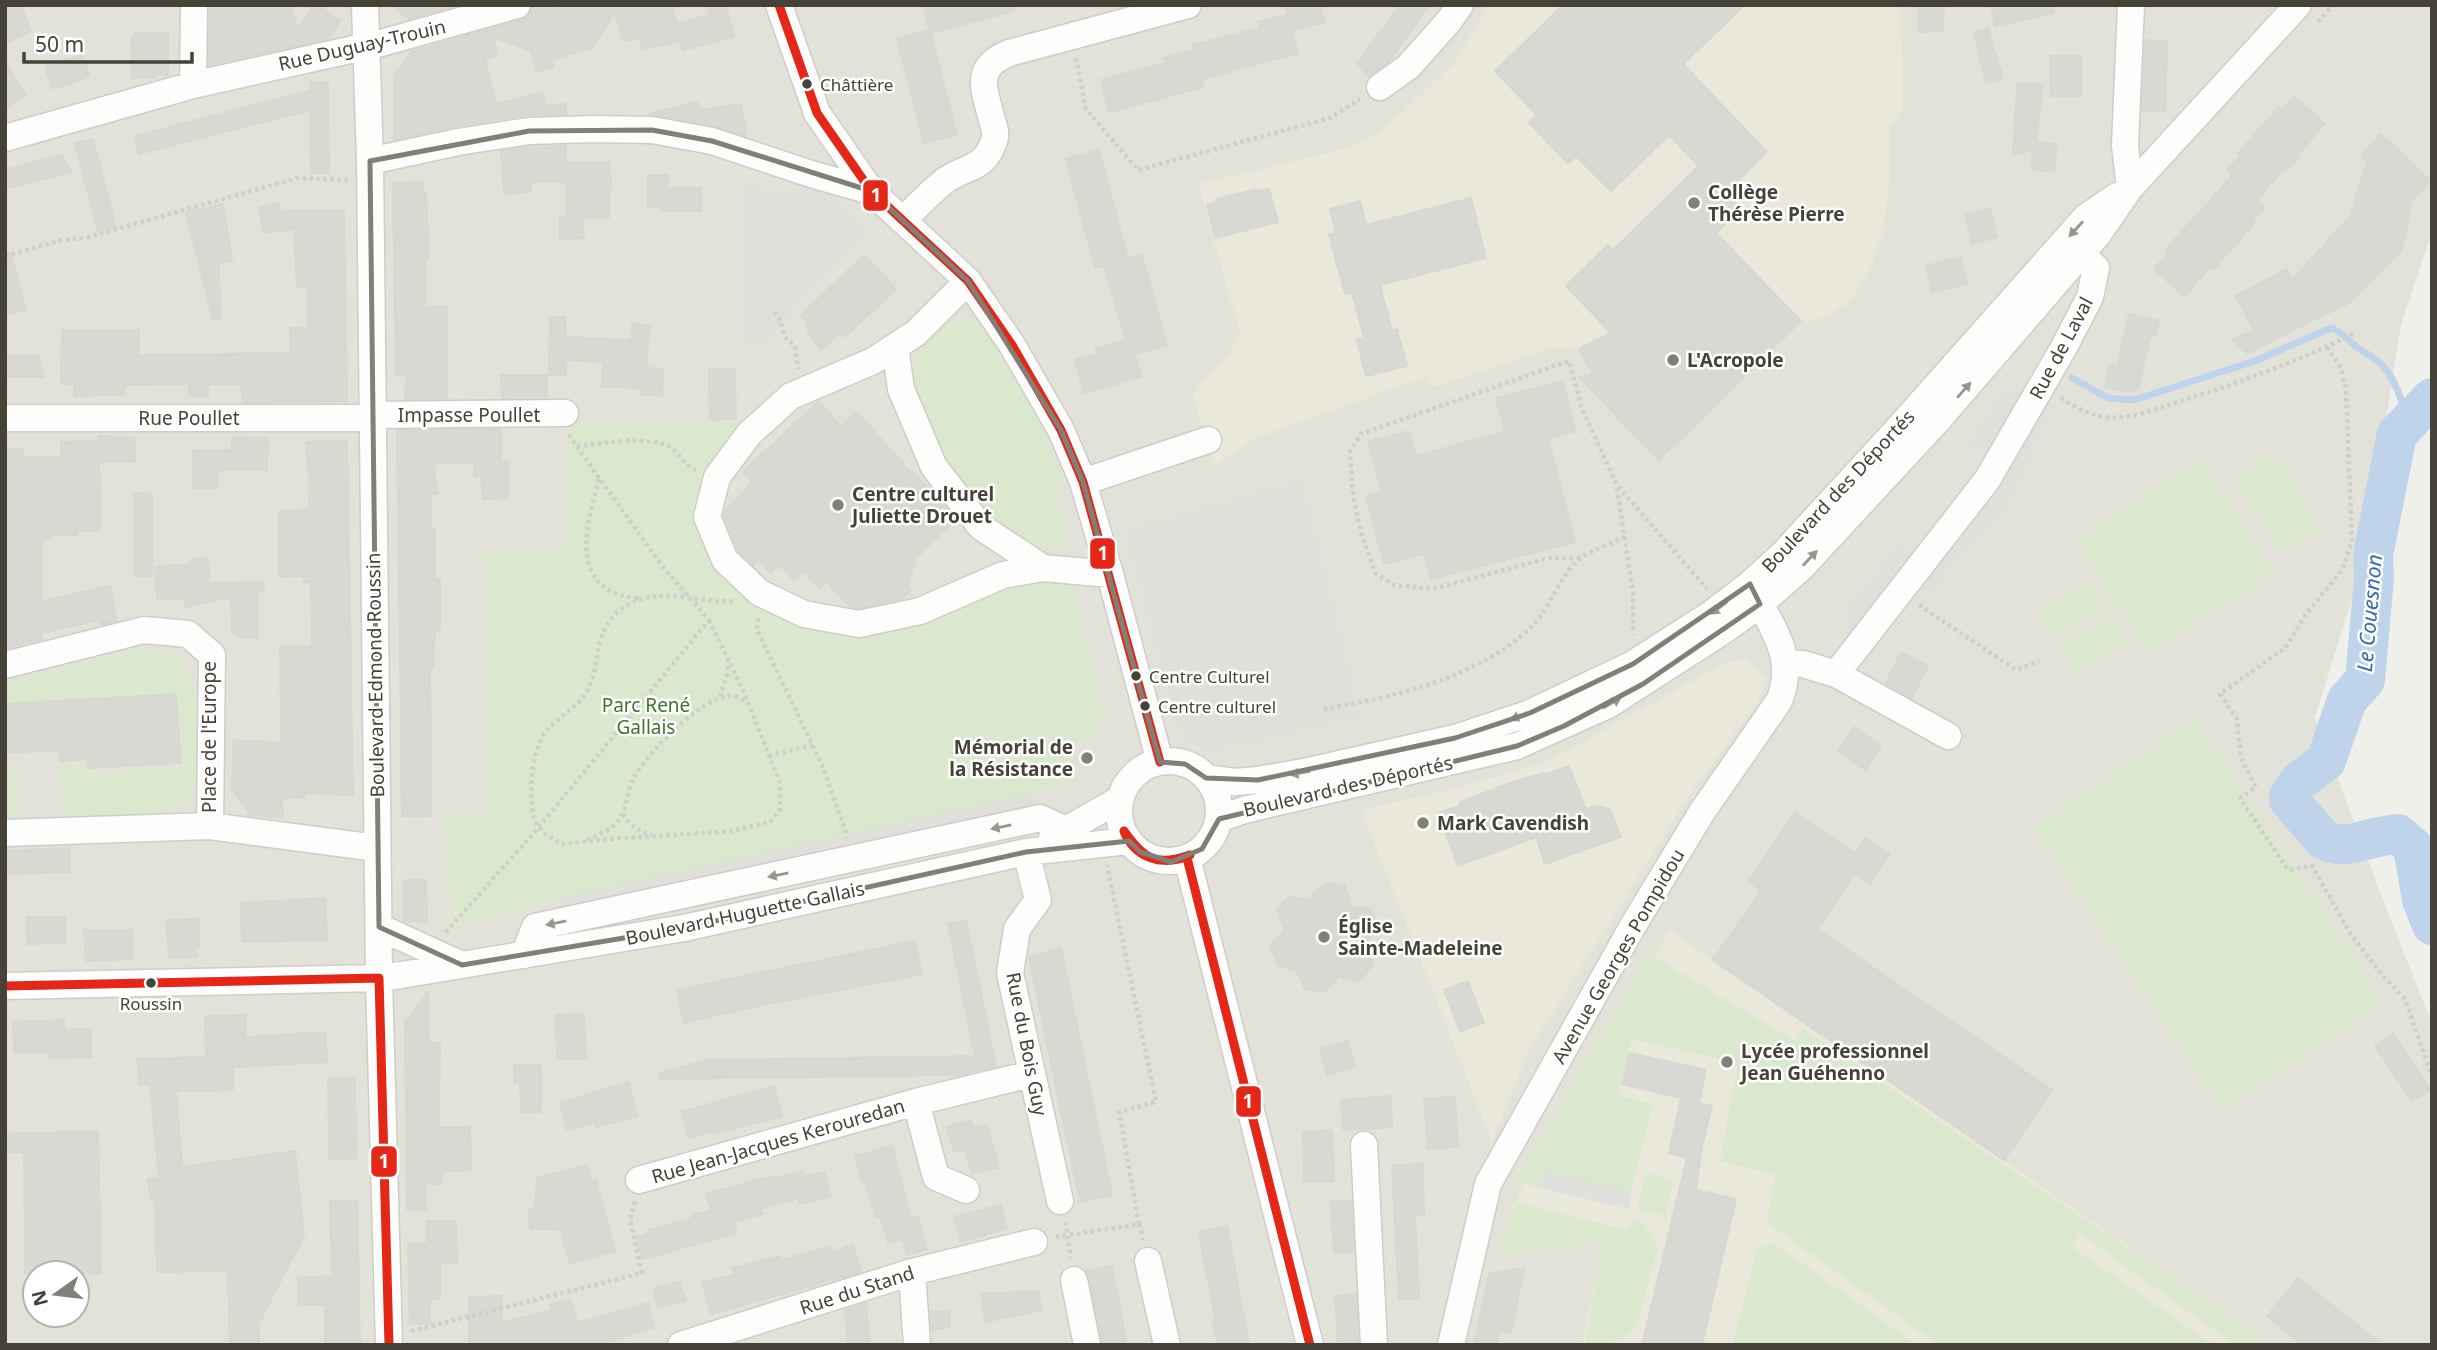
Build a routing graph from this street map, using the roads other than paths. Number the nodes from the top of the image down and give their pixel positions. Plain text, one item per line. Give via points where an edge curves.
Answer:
1 (194, 5) edge
2 (365, 5) edge
3 (516, 5) edge
4 (779, 5) edge
5 (1188, 5) edge
6 (1460, 5) edge
7 (2131, 5) edge
8 (2298, 5) edge
9 (366, 46) junction
10 (193, 85) junction
11 (1380, 87) road end
12 (5, 138) edge
13 (371, 171) junction
14 (2130, 188) junction
15 (871, 191) junction
16 (903, 220) junction
17 (2081, 253) junction
18 (968, 281) junction
19 (895, 347) junction
20 (558, 414) road end
21 (372, 416) junction
22 (5, 418) edge
23 (1208, 440) dead end
24 (1083, 482) junction
25 (1043, 568) junction
26 (1110, 574) junction
27 (1755, 594) junction
28 (1786, 663) junction
29 (5, 665) edge
30 (1836, 674) junction
31 (1948, 736) dead end
32 (1160, 762) junction
33 (1206, 778) junction
34 (1120, 799) junction
35 (1219, 819) junction
36 (210, 826) junction
37 (1066, 830) junction
38 (5, 833) edge
39 (1129, 841) junction
40 (377, 848) junction
41 (1026, 852) junction
42 (1187, 858) junction
43 (379, 927) junction
44 (524, 955) junction
45 (462, 965) junction
46 (379, 978) junction
47 (5, 986) edge
48 (1031, 1074) junction
49 (916, 1102) junction
50 (1364, 1144) dead end
51 (639, 1180) road end
52 (966, 1190) dead end
53 (1060, 1201) road end
54 (1034, 1242) road end
55 (1148, 1261) dead end
56 (912, 1272) junction
57 (1074, 1280) road end
58 (389, 1337) edge
59 (737, 1337) edge
60 (681, 1345) edge
61 (916, 1345) edge
62 (1087, 1345) edge
63 (1167, 1345) edge
64 (1310, 1345) edge
65 (1374, 1345) edge
66 (1451, 1345) edge

1 - 10 street
2 - 9 street, Boulevard Edmond Roussin
3 - 9 street, Rue Duguay-Trouin
4 - 15 street via 817,113
5 - 16 street via 995,59 985,70 983,85 996,137 988,157 947,179
6 - 11 street via 1408,67
7 - 14 street via 2125,146
8 - 14 street
9 - 10 street, Rue Duguay-Trouin
9 - 13 street, Boulevard Edmond Roussin
10 - 12 street, Rue Duguay-Trouin
13 - 15 street via 458,142 528,131 652,130 712,141
13 - 21 street, Boulevard Edmond Roussin
14 - 17 street
14 -> 27 street, Boulevard des Déportés via 2086,216 1812,523
15 - 16 street
16 - 18 street
27 -> 17 street, Boulevard des Déportés via 1802,567 1946,411
17 - 30 street, Rue de Laval via 2096,268 2090,297 2042,386 1987,480
18 - 19 street via 916,333
18 - 24 street via 1061,430
19 - 25 street via 901,389 934,467 981,527
19 - 25 street via 791,396 749,434 717,477 708,517 725,559 760,593 804,614 859,624 920,611 1003,575
20 - 21 street, Impasse Poullet
21 - 22 street, Rue Poullet
21 - 40 street, Boulevard Edmond Roussin
23 - 24 street
24 - 26 street
25 - 26 street
26 - 32 street
27 - 28 street
27 -> 33 street, Boulevard des Déportés via 1721,606 1633,664 1530,713 1455,738 1308,771 1235,782
35 -> 27 street, Boulevard des Déportés via 1517,746 1608,705 1726,629
28 - 30 street via 1803,663
28 - 66 street, Avenue Georges Pompidou via 1785,688 1779,701 1702,812 1634,924 1488,1184
29 - 36 street, Place de l'Europe via 144,631 188,635 212,655
30 - 31 street
32 - 33 street via 1185,764
32 - 34 street via 1142,769 1128,782
33 - 35 street via 1219,804
34 - 37 street, Boulevard Huguette Gallais
34 - 39 street via 1120,821
35 - 42 street via 1202,849
36 - 38 street
36 - 40 street
37 - 41 street, Boulevard Huguette Gallais
37 -> 44 street via 1040,818 535,928
39 - 41 street, Boulevard Huguette Gallais
39 - 42 street via 1155,860
40 - 43 street, Boulevard Edmond Roussin
41 - 44 street, Boulevard Huguette Gallais via 684,928
41 - 48 street, Rue du Bois Guy via 1038,900 1017,929 1010,973
42 - 64 street
43 - 45 street
43 - 46 street, Boulevard Edmond Roussin
44 - 45 street, Boulevard Huguette Gallais
45 - 46 street, Boulevard Huguette Gallais
46 - 47 street, Boulevard Huguette Gallais
46 - 58 street, Boulevard Edmond Roussin
48 - 49 street, Rue Jean-Jacques Kerouredan
48 - 53 street, Rue du Bois Guy
49 - 51 street, Rue Jean-Jacques Kerouredan
49 - 52 street, Rue Jean-Jacques Kerouredan via 936,1177
50 - 65 street
54 - 56 street, Rue du Stand
55 - 63 street
56 - 59 street, Rue du Stand
56 - 61 street
57 - 62 street
59 - 60 street, Rue du Stand

